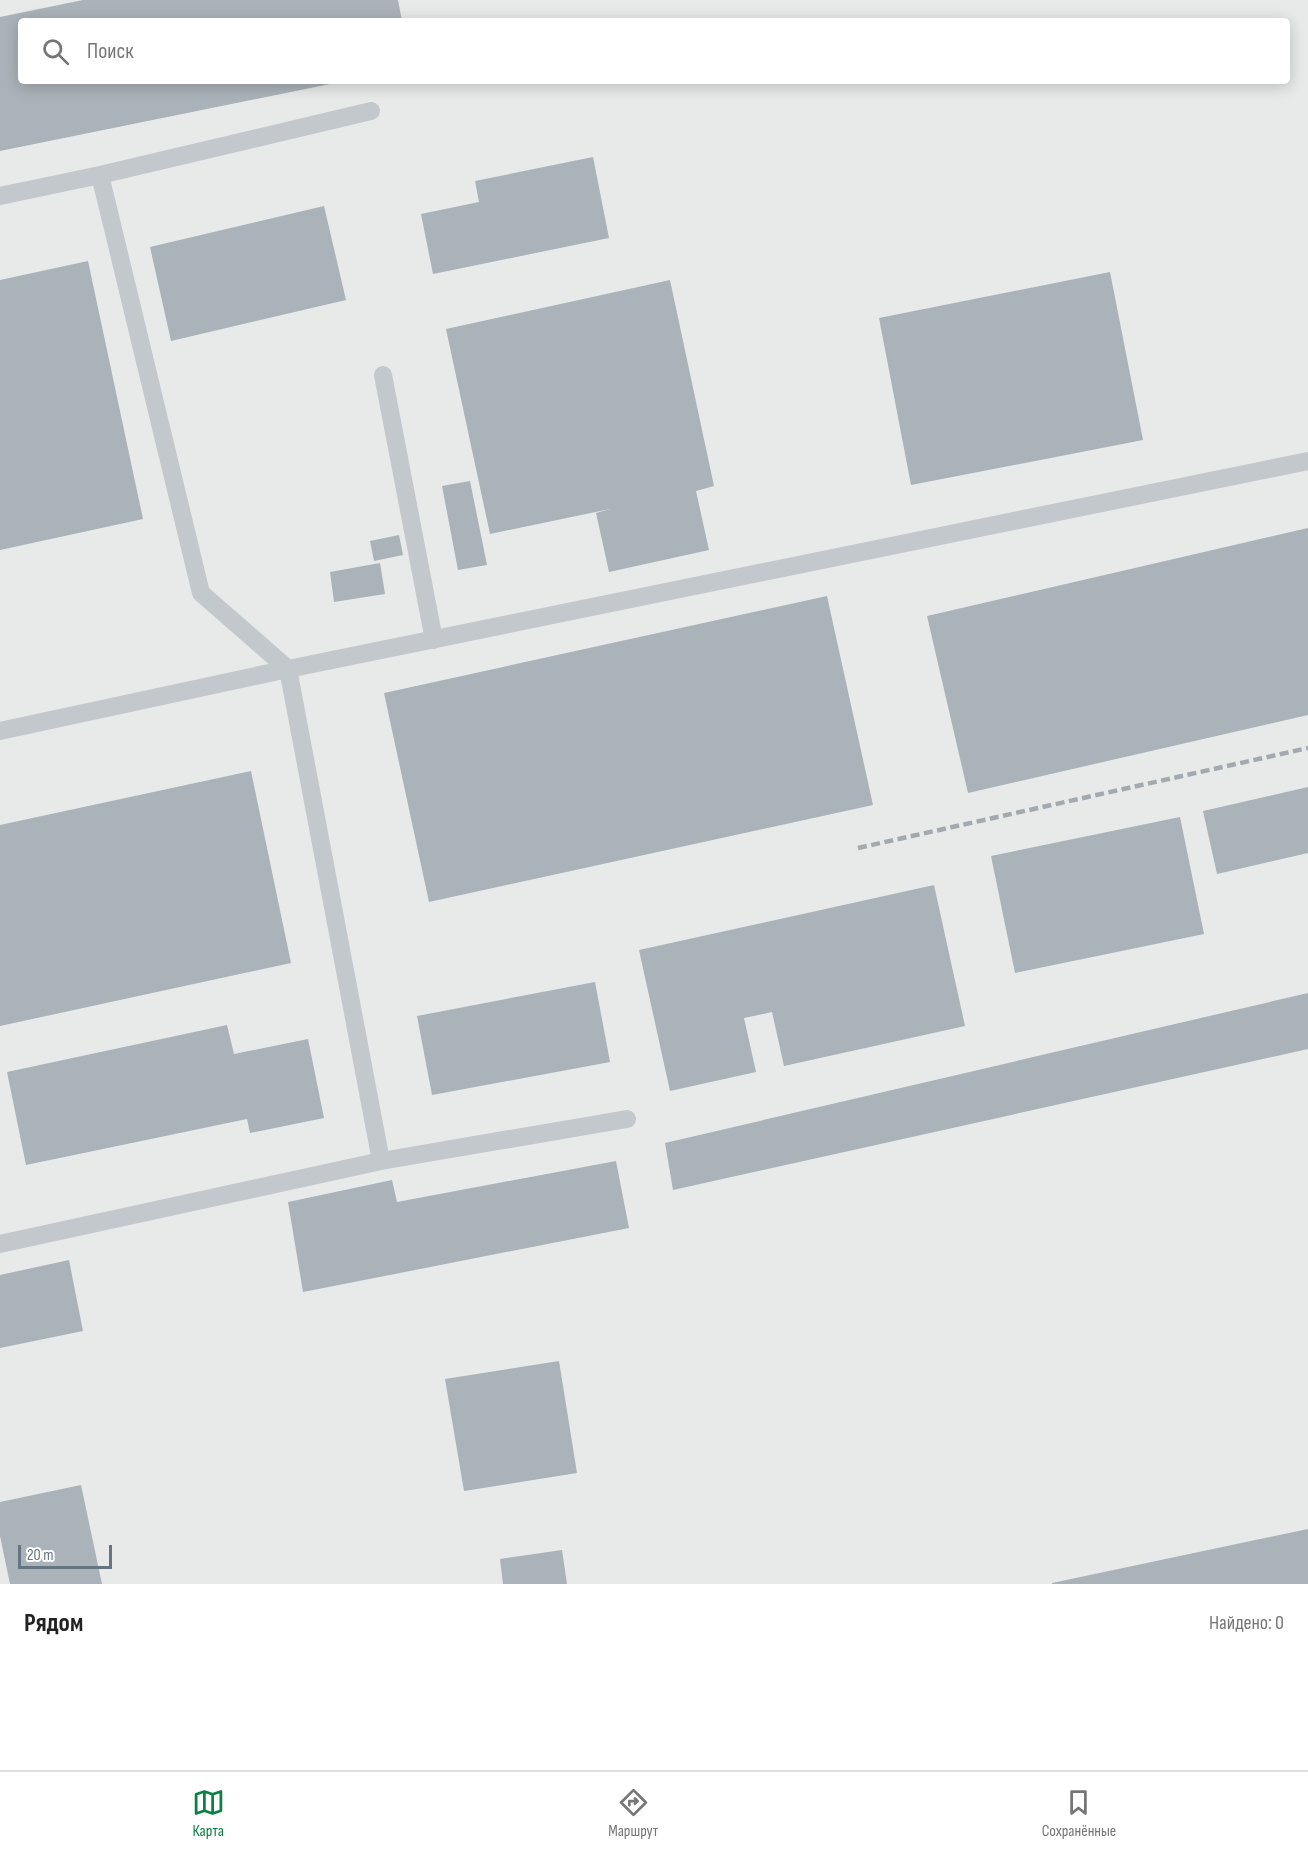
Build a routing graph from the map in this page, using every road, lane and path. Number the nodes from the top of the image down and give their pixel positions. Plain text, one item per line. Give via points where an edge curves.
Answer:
1 (371, 111) dead end
2 (100, 175) junction
3 (0, 196) edge
4 (383, 375) dead end
5 (1308, 461) edge
6 (434, 640) junction
7 (288, 669) junction
8 (0, 731) edge
9 (627, 1119) dead end
10 (381, 1161) junction
11 (0, 1244) edge

1 - 2 lane
2 - 3 lane
2 - 7 lane via 201,593
4 - 6 lane
5 - 6 lane
6 - 7 lane
7 - 8 lane
7 - 10 lane
9 - 10 lane
10 - 11 lane

